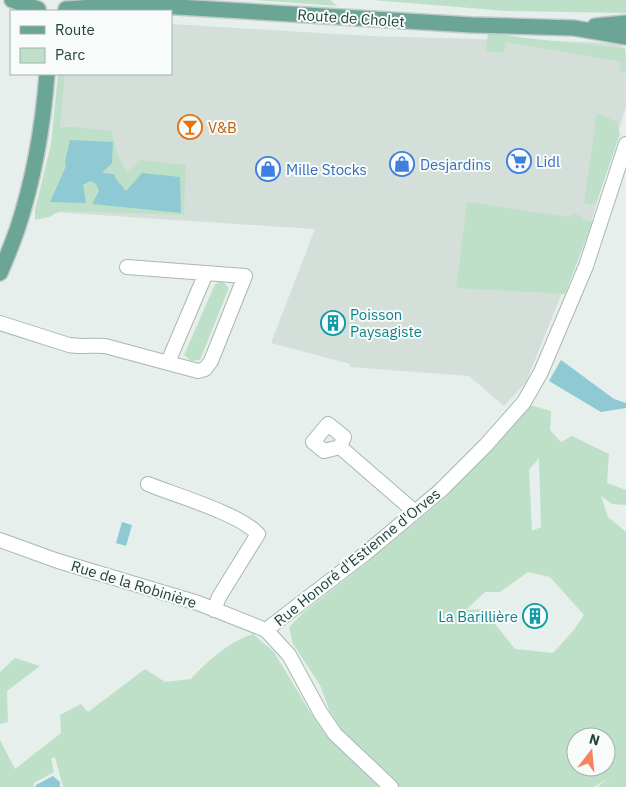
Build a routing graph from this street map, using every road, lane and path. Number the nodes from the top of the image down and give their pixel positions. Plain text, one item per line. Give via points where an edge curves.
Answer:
1 (12, 0) edge
2 (111, 0) edge
3 (128, 4) junction
4 (67, 7) edge
5 (38, 8) edge
6 (626, 23) edge
7 (574, 28) junction
8 (626, 37) edge
9 (47, 75) edge
10 (626, 144) edge
11 (127, 268) dead end
12 (0, 273) edge
13 (206, 273) junction
14 (0, 323) edge
15 (168, 362) junction
16 (340, 447) dead end
17 (148, 484) dead end
18 (415, 512) junction
19 (0, 540) edge
20 (214, 610) junction
21 (266, 630) junction
22 (391, 787) edge

1 - 5 main road
2 - 3 main road, Route de Cholet
3 - 4 main road, Route de Cholet
3 - 7 main road, Route de Cholet
6 - 7 main road, Route de Cholet
7 - 8 main road, Route de Cholet
9 - 12 main road via 44,111 29,187
10 - 18 street, Rue Honoré d'Estienne d'Orves via 586,266 531,392 486,445 440,492
11 - 13 street
13 - 15 street
13 - 15 street via 245,276 211,361 198,372
14 - 15 street via 80,347 105,346
16 - 18 street
17 - 20 street via 250,526 258,534
18 - 21 street, Rue Honoré d'Estienne d'Orves
19 - 20 street, Rue de la Robinière
20 - 21 street, Rue de la Robinière
21 - 22 street via 289,654 335,734

